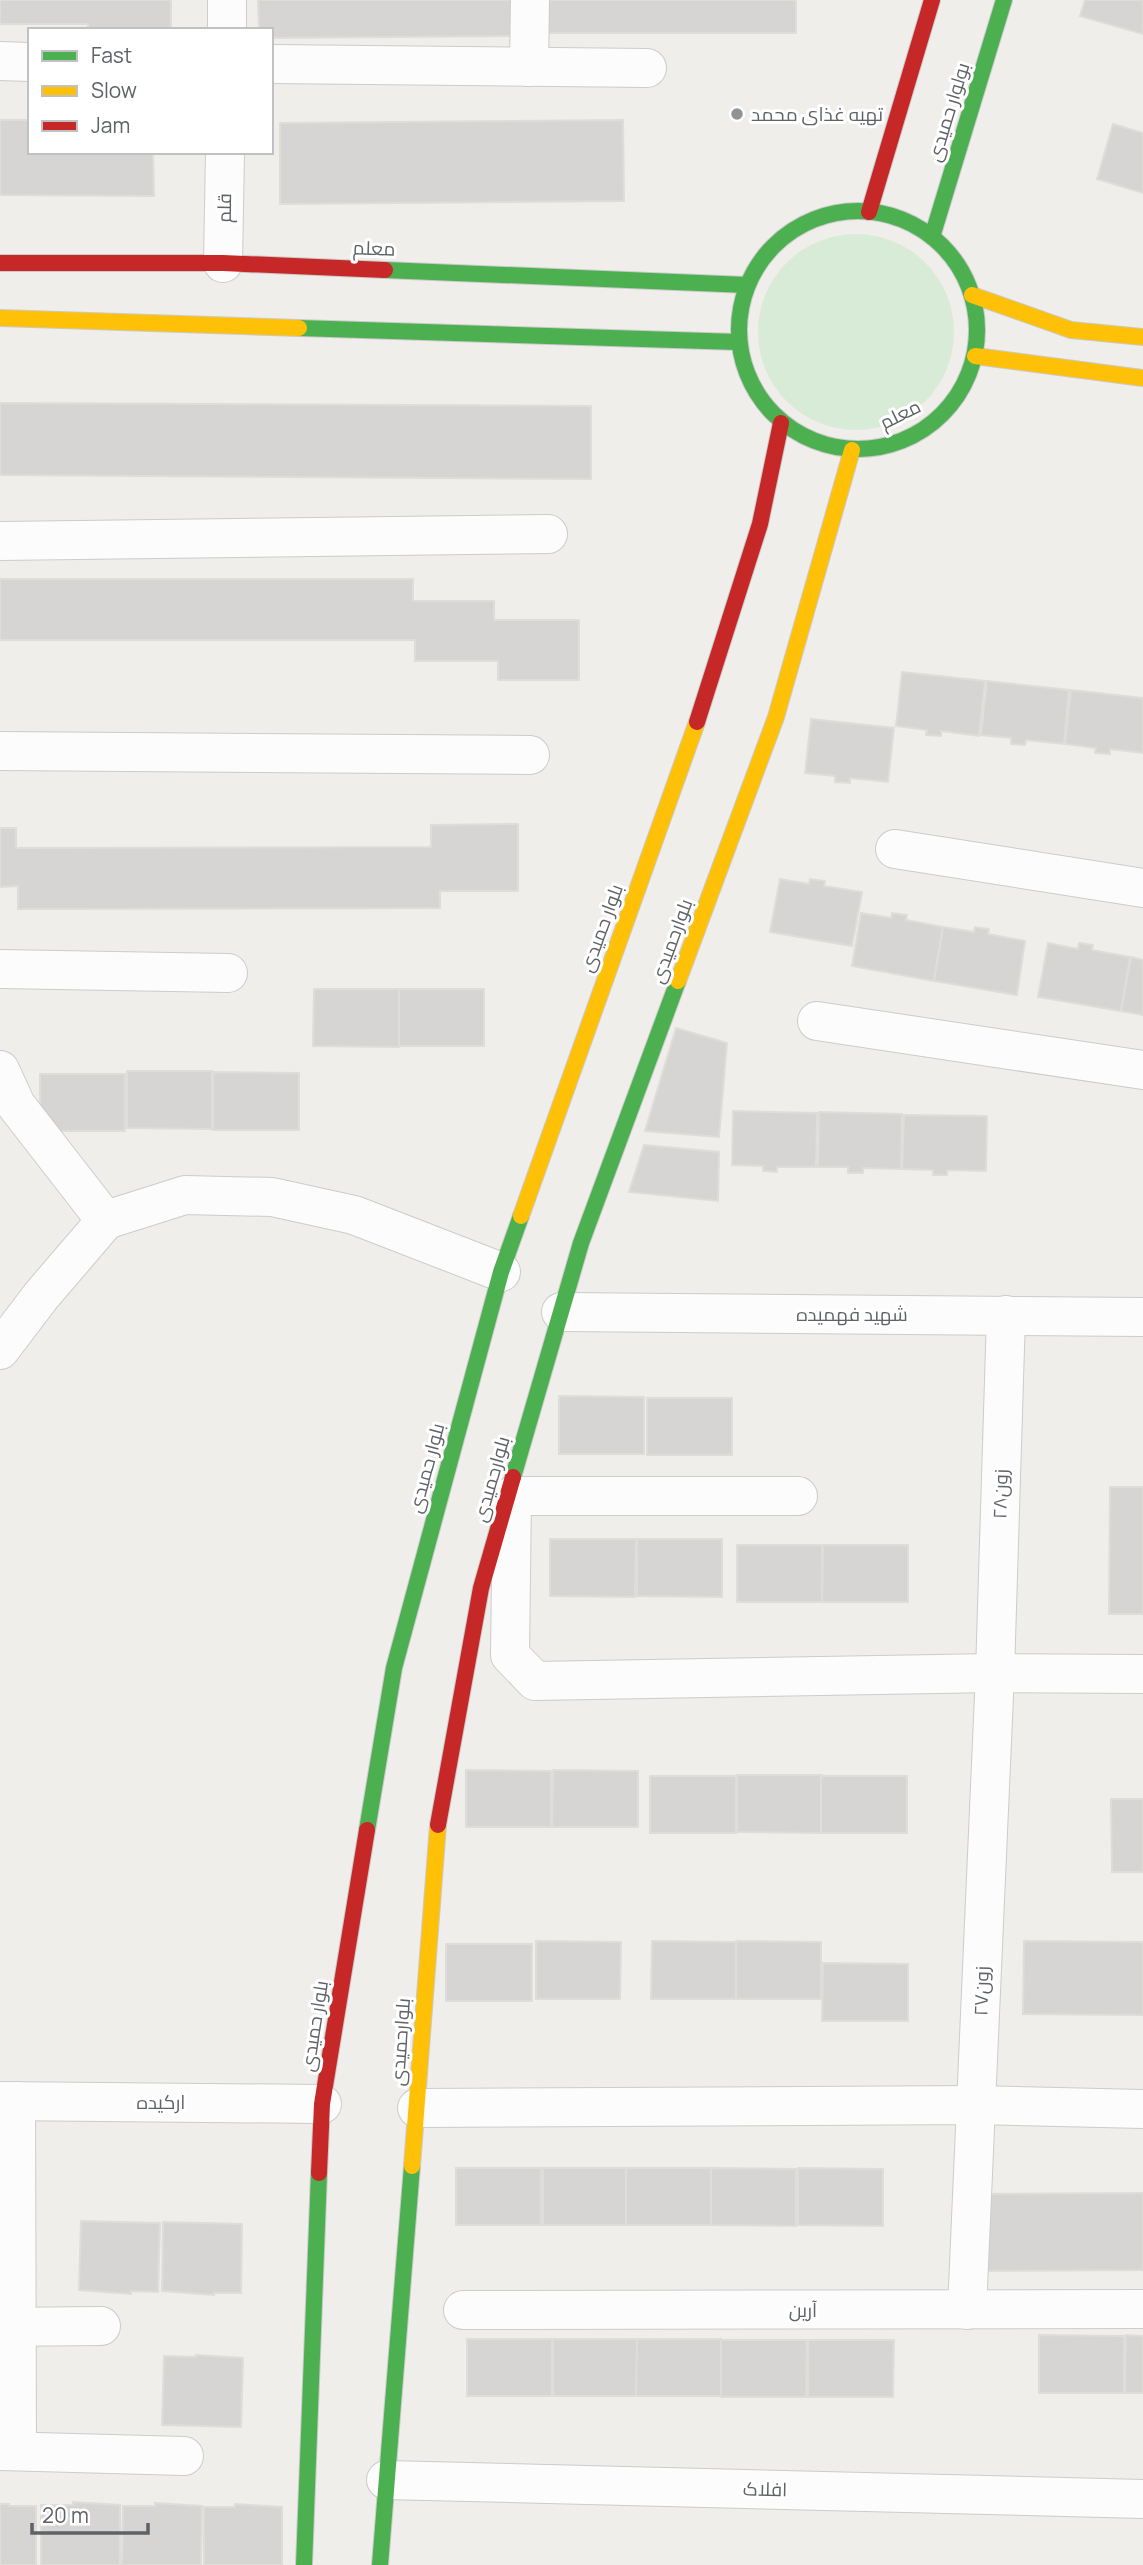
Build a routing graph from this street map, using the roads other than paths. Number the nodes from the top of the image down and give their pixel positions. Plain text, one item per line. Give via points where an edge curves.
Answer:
1 (227, 0) edge
2 (530, 0) edge
3 (933, 0) edge
4 (1004, 0) edge
5 (227, 28) edge
6 (0, 61) edge
7 (28, 62) edge
8 (273, 64) edge
9 (529, 67) junction
10 (647, 68) dead end
11 (225, 154) edge
12 (869, 212) junction
13 (932, 237) junction
14 (0, 263) edge
15 (223, 263) junction
16 (747, 285) junction
17 (972, 295) junction
18 (0, 318) edge
19 (1143, 337) edge
20 (738, 342) junction
21 (975, 356) junction
22 (1143, 378) edge
23 (781, 423) junction
24 (852, 450) junction
25 (548, 534) dead end
26 (0, 541) edge
27 (0, 751) edge
28 (530, 755) dead end
29 (895, 849) dead end
30 (1143, 888) edge
31 (0, 969) edge
32 (228, 974) dead end
33 (817, 1021) dead end
34 (0, 1070) edge
35 (1143, 1070) edge
36 (8, 1105) edge
37 (106, 1221) junction
38 (501, 1272) junction
39 (561, 1312) junction
40 (1006, 1315) junction
41 (1143, 1317) edge
42 (0, 1350) edge
43 (798, 1496) dead end
44 (995, 1673) junction
45 (1143, 1674) edge
46 (8, 2101) edge
47 (322, 2104) junction
48 (976, 2105) junction
49 (417, 2108) junction
50 (1143, 2109) edge
51 (1143, 2309) edge
52 (463, 2310) dead end
53 (967, 2310) junction
54 (102, 2326) dead end
55 (9, 2327) edge
56 (9, 2451) edge
57 (184, 2456) dead end
58 (386, 2480) junction
59 (1143, 2499) edge
60 (304, 2565) edge
61 (380, 2565) edge

1 - 5 street
2 - 9 street
3 - 12 street
4 - 13 street, بولوار حمیدی
6 - 7 street
8 - 9 street
9 - 10 street
11 - 15 street, قلم
12 - 13 street, معلم via 902,219
12 - 16 street, معلم via 831,214 796,228 766,252
13 - 17 street, معلم via 956,263
14 - 15 street, معلم
15 - 16 street, معلم
16 - 20 street, معلم via 738,313
17 - 19 street via 1071,330
17 - 21 street, معلم via 978,326
18 - 20 street
20 - 23 street, معلم via 751,387
21 - 22 street
21 - 24 street, معلم via 959,395 931,425 894,444
23 - 24 street, معلم via 815,443
23 - 38 street, بلوار حمیدی via 760,524 704,701
24 - 39 street, بلوارحمیدی via 776,717 581,1243
25 - 26 street
27 - 28 street
29 - 30 street
31 - 32 street
33 - 35 street
34 - 36 street
36 - 37 street
37 - 38 street via 185,1195 272,1197 354,1215
37 - 42 street
38 - 47 street, بلوار حمیدی via 394,1668
39 - 40 street, شهید فهمیده
39 - 49 street, بلوارحمیدی via 481,1588 435,1839
40 - 41 street, شهید فهمیده
40 - 44 street, زون۲۸
43 - 44 street via 512,1496 510,1655 535,1681
44 - 45 street
44 - 48 street, زون۲۷
46 - 47 street, ارکیده
46 - 55 street
47 - 60 street, بلوار حمیدی
48 - 49 street
48 - 50 street
48 - 53 street, زون۲۷
49 - 58 street, بلوارحمیدی
51 - 53 street, آرین
52 - 53 street, آرین
54 - 55 street
55 - 56 street
56 - 57 street
58 - 59 street, افلاک
58 - 61 street, بلوارحمیدی

